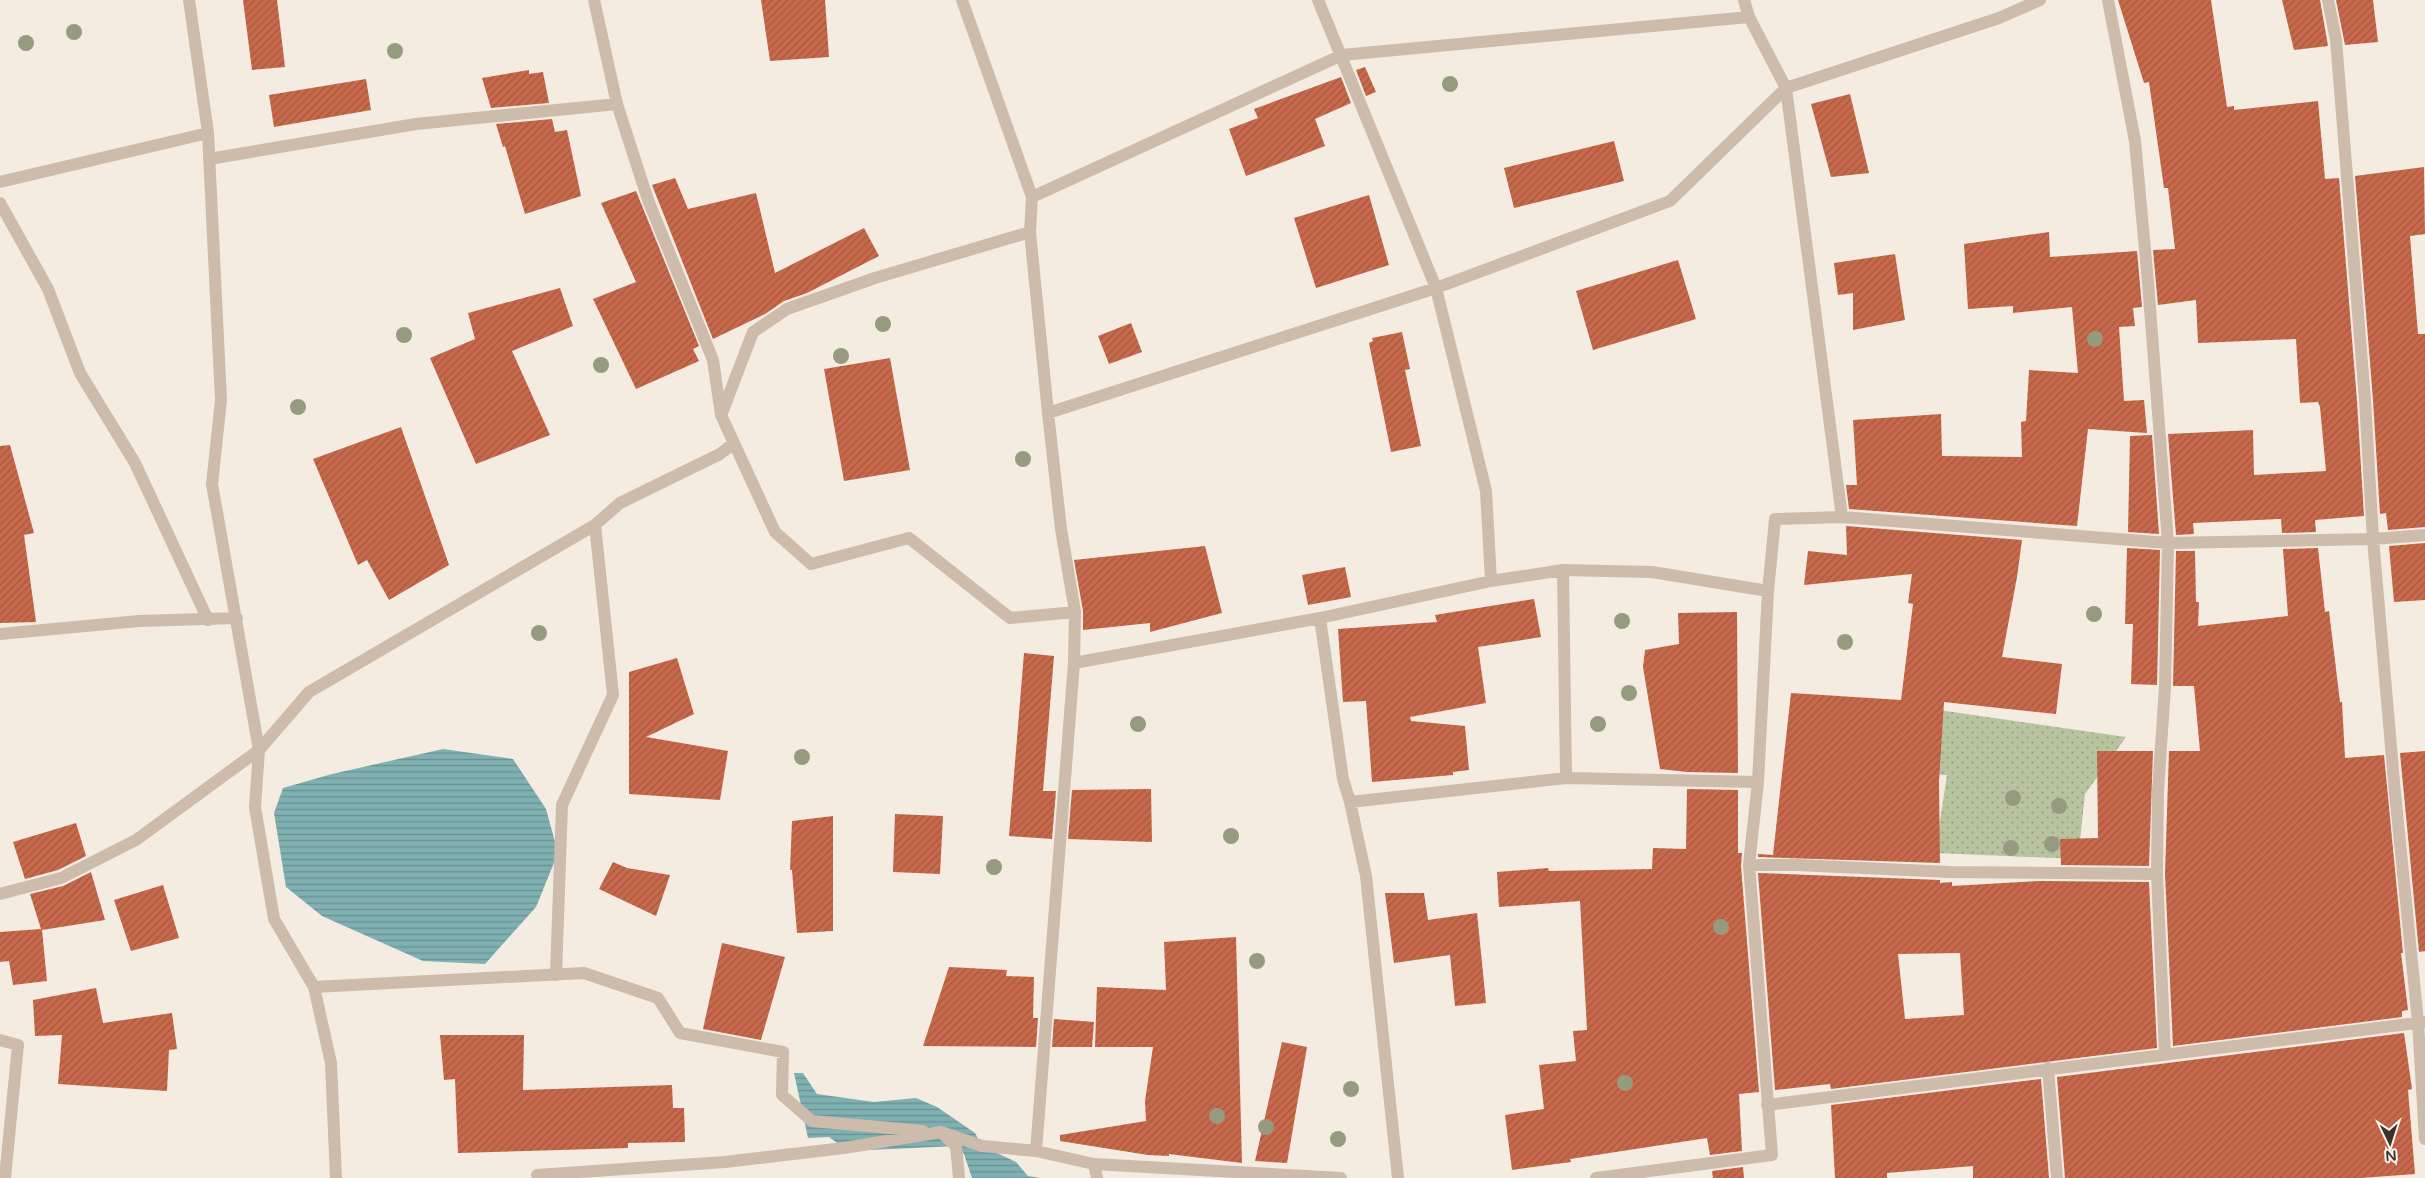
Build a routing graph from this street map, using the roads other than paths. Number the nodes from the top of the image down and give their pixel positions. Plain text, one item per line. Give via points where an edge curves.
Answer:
1 (189, 0) edge
2 (594, 0) edge
3 (962, 0) edge
4 (1318, 0) edge
5 (1744, 0) edge
6 (2040, 0) edge
7 (2108, 0) edge
8 (2328, 0) edge
9 (1749, 17) junction
10 (1342, 55) junction
11 (1786, 88) junction
12 (617, 104) junction
13 (208, 133) junction
14 (209, 159) junction
15 (0, 182) edge
16 (1032, 197) junction
17 (0, 203) edge
18 (1030, 232) junction
19 (1436, 288) junction
20 (1048, 413) junction
21 (721, 415) junction
22 (734, 443) junction
23 (1842, 517) junction
24 (595, 525) junction
25 (2425, 535) edge
26 (2373, 539) junction
27 (2168, 542) junction
28 (1563, 570) junction
29 (1491, 581) junction
30 (1768, 591) junction
31 (1075, 612) junction
32 (237, 618) junction
33 (1320, 618) junction
34 (208, 620) junction
35 (0, 634) edge
36 (1074, 663) junction
37 (259, 750) junction
38 (1566, 778) junction
39 (1758, 782) junction
40 (1350, 802) junction
41 (1749, 865) junction
42 (2157, 874) junction
43 (0, 894) edge
44 (556, 975) junction
45 (314, 987) junction
46 (2421, 1022) edge
47 (0, 1040) edge
48 (2165, 1054) junction
49 (2048, 1068) junction
50 (1767, 1105) junction
51 (941, 1132) junction
52 (2425, 1139) edge
53 (1036, 1151) junction
54 (1094, 1164) junction
55 (537, 1175) dead end
56 (4, 1178) edge
57 (336, 1178) edge
58 (959, 1178) edge
59 (1097, 1178) edge
60 (1341, 1178) edge
61 (1398, 1178) edge
62 (1596, 1178) edge
63 (2056, 1178) edge

1 - 13 street
2 - 12 street
3 - 16 street
4 - 10 street
5 - 9 street
6 - 11 street via 1999,18
7 - 27 street via 2135,141
8 - 26 street via 2336,40
9 - 10 street
9 - 11 street
10 - 16 street
10 - 19 street
11 - 19 street via 1670,201
11 - 23 street
12 - 14 street via 416,124
12 - 21 street via 648,200 713,360
13 - 14 street
13 - 15 street
14 - 32 street via 220,400 212,484
16 - 18 street
17 - 34 street via 48,289 80,373 135,463
18 - 20 street
18 - 21 street via 875,278 787,309 753,332
19 - 20 street
19 - 29 street via 1486,491
20 - 31 street via 1061,529
21 - 22 street
22 - 24 street via 720,454 620,503
22 - 31 street via 775,532 811,564 909,538 1010,618
23 - 27 street
23 - 30 street via 1775,519
24 - 37 street via 309,692
24 - 44 street via 613,696 562,805
25 - 26 street
26 - 27 street
26 - 46 street via 2395,793
27 - 42 street
28 - 29 street
28 - 30 street via 1652,572
28 - 38 street
29 - 33 street
30 - 39 street
31 - 36 street
32 - 34 street
32 - 37 street
33 - 36 street
33 - 40 street via 1343,779
34 - 35 street via 139,621
36 - 53 street
37 - 43 street via 136,840 61,878
37 - 45 street via 255,807 274,919
38 - 39 street
38 - 40 street
39 - 41 street
40 - 61 street via 1366,876
41 - 42 street via 1960,873
41 - 50 street
42 - 48 street
44 - 45 street
44 - 51 street via 584,973 658,998 680,1033 783,1052 782,1095 812,1121
45 - 57 street via 331,1063
46 - 48 street
46 - 52 street
47 - 56 street via 18,1045
48 - 49 street
49 - 50 street
49 - 63 street
50 - 62 street via 1772,1155
51 - 53 street via 982,1146
51 - 55 street via 844,1148 725,1162
51 - 58 street via 956,1146
53 - 54 street
54 - 59 street
54 - 60 street

